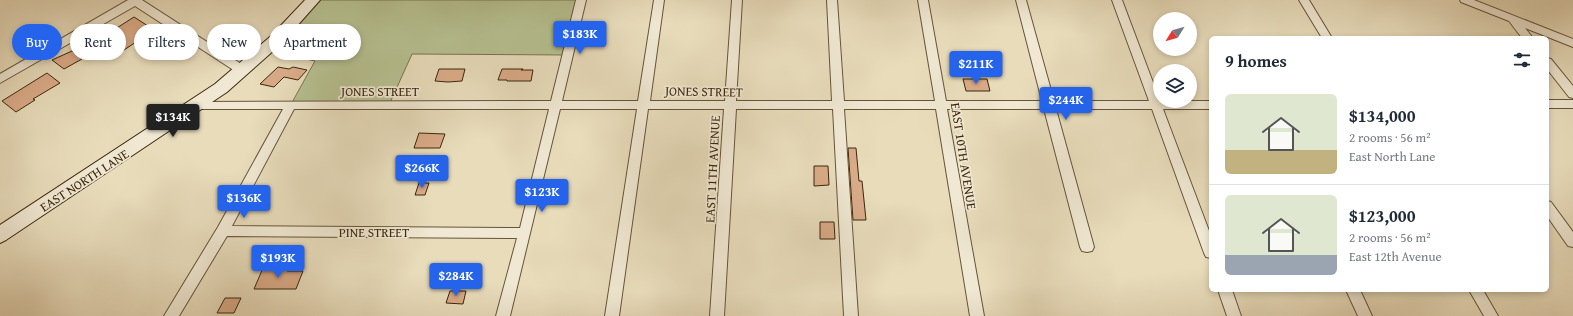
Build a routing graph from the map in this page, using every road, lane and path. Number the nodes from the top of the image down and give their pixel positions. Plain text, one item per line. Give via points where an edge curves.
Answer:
1 (135, 0) edge
2 (313, 0) edge
3 (581, 0) edge
4 (659, 0) edge
5 (737, 0) edge
6 (832, 0) edge
7 (923, 0) edge
8 (1020, 0) edge
9 (1116, 0) edge
10 (1304, 0) edge
11 (1465, 0) edge
12 (1512, 19) junction
13 (1326, 36) edge
14 (1526, 36) edge
15 (1573, 44) edge
16 (1549, 64) edge
17 (242, 70) junction
18 (0, 79) edge
19 (1573, 94) edge
20 (1153, 95) edge
21 (555, 104) junction
22 (1549, 104) edge
23 (1573, 104) edge
24 (198, 105) junction
25 (643, 105) junction
26 (1049, 105) junction
27 (1153, 105) edge
28 (1197, 105) edge
29 (1209, 105) edge
30 (290, 106) junction
31 (729, 106) junction
32 (837, 106) junction
33 (942, 106) junction
34 (1158, 108) edge
35 (1549, 209) edge
36 (223, 231) junction
37 (525, 233) junction
38 (0, 235) edge
39 (1573, 242) edge
40 (1087, 248) dead end
41 (1209, 248) edge
42 (1226, 292) edge
43 (1354, 292) edge
44 (1477, 292) edge
45 (171, 316) edge
46 (503, 316) edge
47 (612, 316) edge
48 (717, 316) edge
49 (851, 316) edge
50 (977, 316) edge
51 (1234, 316) edge
52 (1365, 316) edge
53 (1491, 316) edge

1 - 17 street
1 - 18 street
2 - 17 street, EAST NORTH LANE via 276,40
3 - 21 street
4 - 25 street
5 - 31 street, EAST 11TH AVENUE
6 - 32 street
7 - 33 street, EAST 10TH AVENUE
8 - 26 street
9 - 20 street
10 - 13 street
11 - 12 street
12 - 14 street
12 - 15 street
16 - 19 street
17 - 24 street, EAST NORTH LANE
21 - 25 street, JONES STREET
21 - 30 street, JONES STREET
21 - 37 street
22 - 23 street
24 - 30 street, JONES STREET
24 - 38 street, EAST NORTH LANE
25 - 31 street, JONES STREET
25 - 47 street
26 - 27 street, JONES STREET
26 - 33 street, JONES STREET
26 - 40 street
28 - 29 street, JONES STREET
30 - 36 street
31 - 32 street, JONES STREET
31 - 48 street, EAST 11TH AVENUE
32 - 33 street, JONES STREET
32 - 49 street
33 - 50 street, EAST 10TH AVENUE
34 - 41 street
35 - 39 street
36 - 37 street, PINE STREET
36 - 45 street
37 - 46 street
42 - 51 street
43 - 52 street
44 - 53 street

